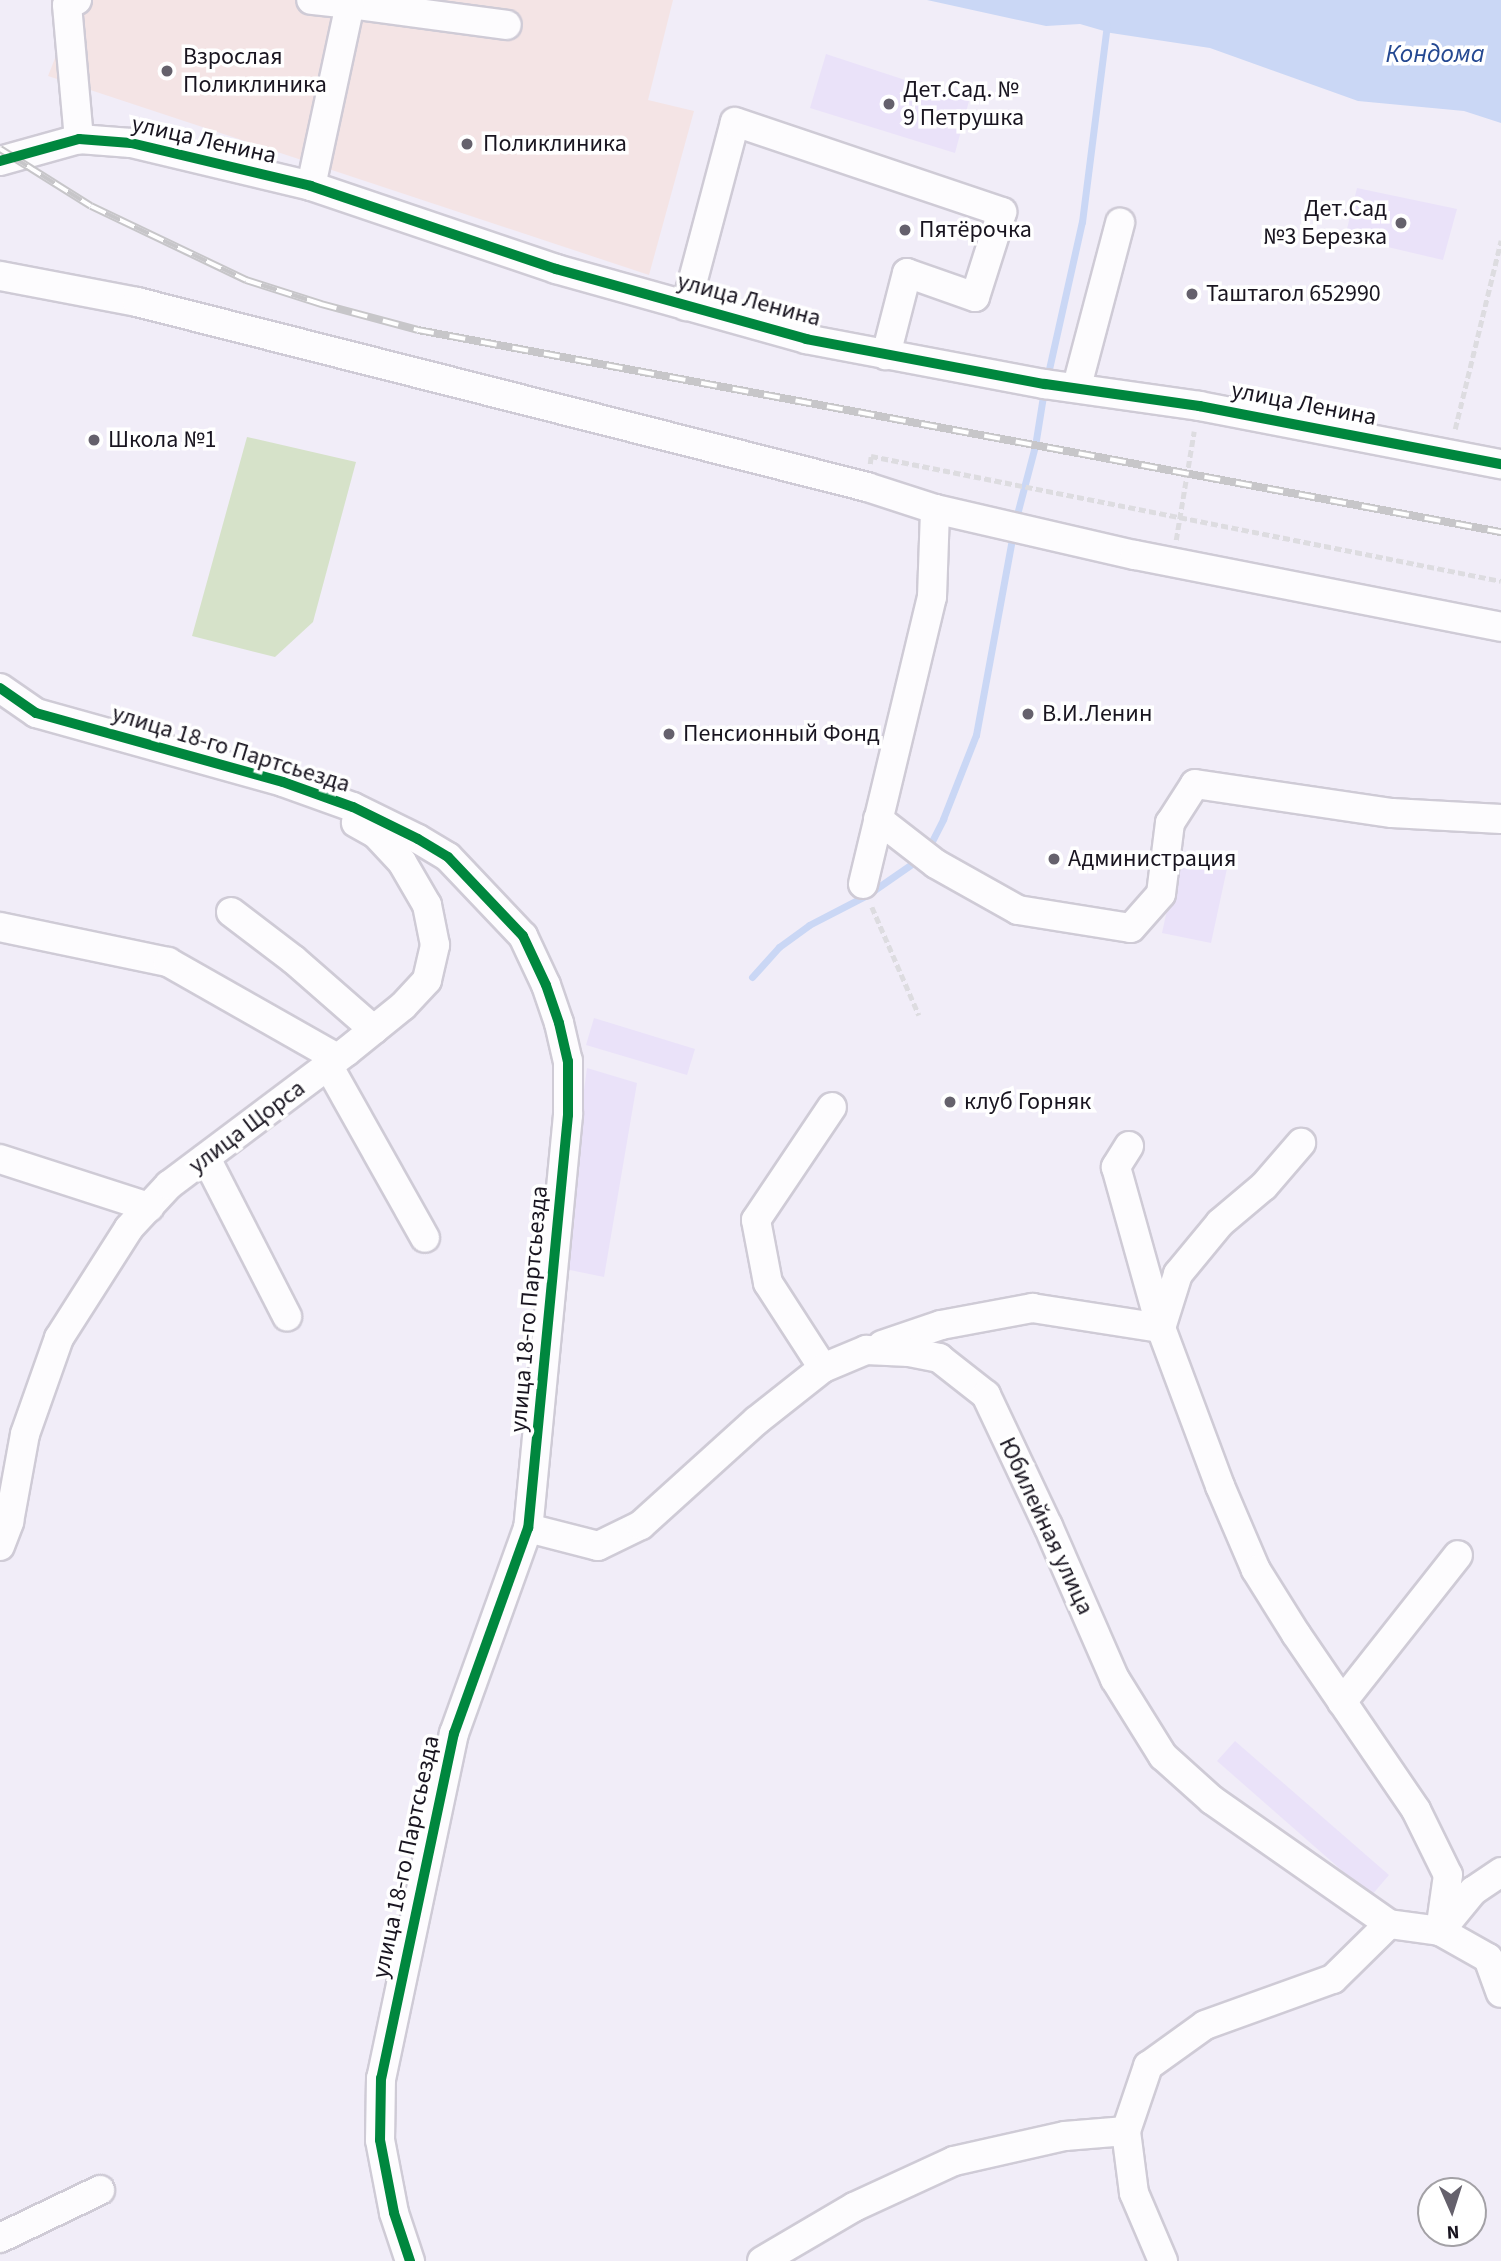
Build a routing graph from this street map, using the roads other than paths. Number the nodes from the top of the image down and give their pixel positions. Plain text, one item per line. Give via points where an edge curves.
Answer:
1 (77, 0) edge
2 (311, 0) edge
3 (350, 4) junction
4 (507, 26) dead end
5 (79, 139) junction
6 (0, 161) edge
7 (311, 186) junction
8 (1120, 223) dead end
9 (0, 276) edge
10 (687, 306) junction
11 (886, 355) junction
12 (1077, 386) junction
13 (1501, 464) edge
14 (935, 509) junction
15 (1501, 627) edge
16 (0, 688) edge
17 (283, 782) junction
18 (878, 819) junction
19 (1501, 819) edge
20 (863, 884) road end
21 (231, 912) dead end
22 (0, 927) edge
23 (374, 1030) junction
24 (333, 1062) junction
25 (832, 1107) dead end
26 (1301, 1143) dead end
27 (1129, 1146) dead end
28 (206, 1158) junction
29 (0, 1159) edge
30 (149, 1207) junction
31 (425, 1238) dead end
32 (287, 1316) dead end
33 (1161, 1328) junction
34 (866, 1350) junction
35 (823, 1368) junction
36 (11, 1446) edge
37 (528, 1528) junction
38 (0, 1546) edge
39 (1458, 1555) dead end
40 (1342, 1702) junction
41 (1501, 1872) edge
42 (1389, 1924) junction
43 (1440, 1931) junction
44 (1501, 1993) edge
45 (1126, 2131) junction
46 (100, 2190) dead end
47 (0, 2238) edge
48 (410, 2261) edge
49 (762, 2261) edge
50 (1163, 2261) edge

1 - 5 street via 68,5
2 - 3 street
3 - 4 street
3 - 7 street
5 - 6 street, улица Ленина
5 - 7 street, улица Ленина via 131,143
7 - 10 street, улица Ленина via 556,269
8 - 12 street
9 - 14 street via 137,302 867,487
10 - 11 street, улица Ленина via 806,339
10 - 11 street via 735,122 1002,212 975,297 907,273
11 - 12 street, улица Ленина
12 - 13 street, улица Ленина
14 - 15 street via 1172,562
14 - 18 street via 932,597
16 - 17 street, улица 18-го Партсьезда via 36,713
17 - 23 street, улица Щорса via 376,834 402,862 426,905 435,944 427,979
17 - 37 street, улица 18-го Партсьезда via 353,807 448,857 523,936 554,1010 568,1061 568,1115
18 - 19 street via 936,864 1018,910 1131,928 1161,894 1170,822 1195,784 1392,813
18 - 20 street
21 - 23 street
22 - 24 street via 168,962
23 - 24 street, улица Щорса
24 - 28 street, улица Щорса
24 - 31 street
25 - 35 street via 756,1220 768,1283
26 - 33 street via 1264,1186 1220,1223 1178,1274
27 - 33 street via 1116,1167
28 - 30 street, улица Щорса via 169,1185
28 - 32 street
29 - 30 street
30 - 36 street, улица Щорса via 129,1228 59,1338
33 - 34 street via 1032,1308 941,1325
33 - 40 street via 1256,1570
34 - 35 street, Юбилейная улица
34 - 42 street, Юбилейная улица via 939,1358 986,1395 1115,1679 1164,1756 1212,1800
35 - 37 street, Юбилейная улица via 640,1525 598,1546
36 - 38 street, улица Щорса via 9,1522
37 - 48 street, улица 18-го Партсьезда via 454,1733 381,2078 380,2140 394,2213
39 - 40 street
40 - 43 street via 1416,1810 1448,1875
41 - 43 street via 1473,1891
42 - 43 street, Юбилейная улица
42 - 45 street via 1333,1979 1205,2025 1148,2066
43 - 44 street, Юбилейная улица via 1488,1958
45 - 49 street via 1065,2136 954,2161 853,2207
45 - 50 street via 1134,2193
46 - 47 street

